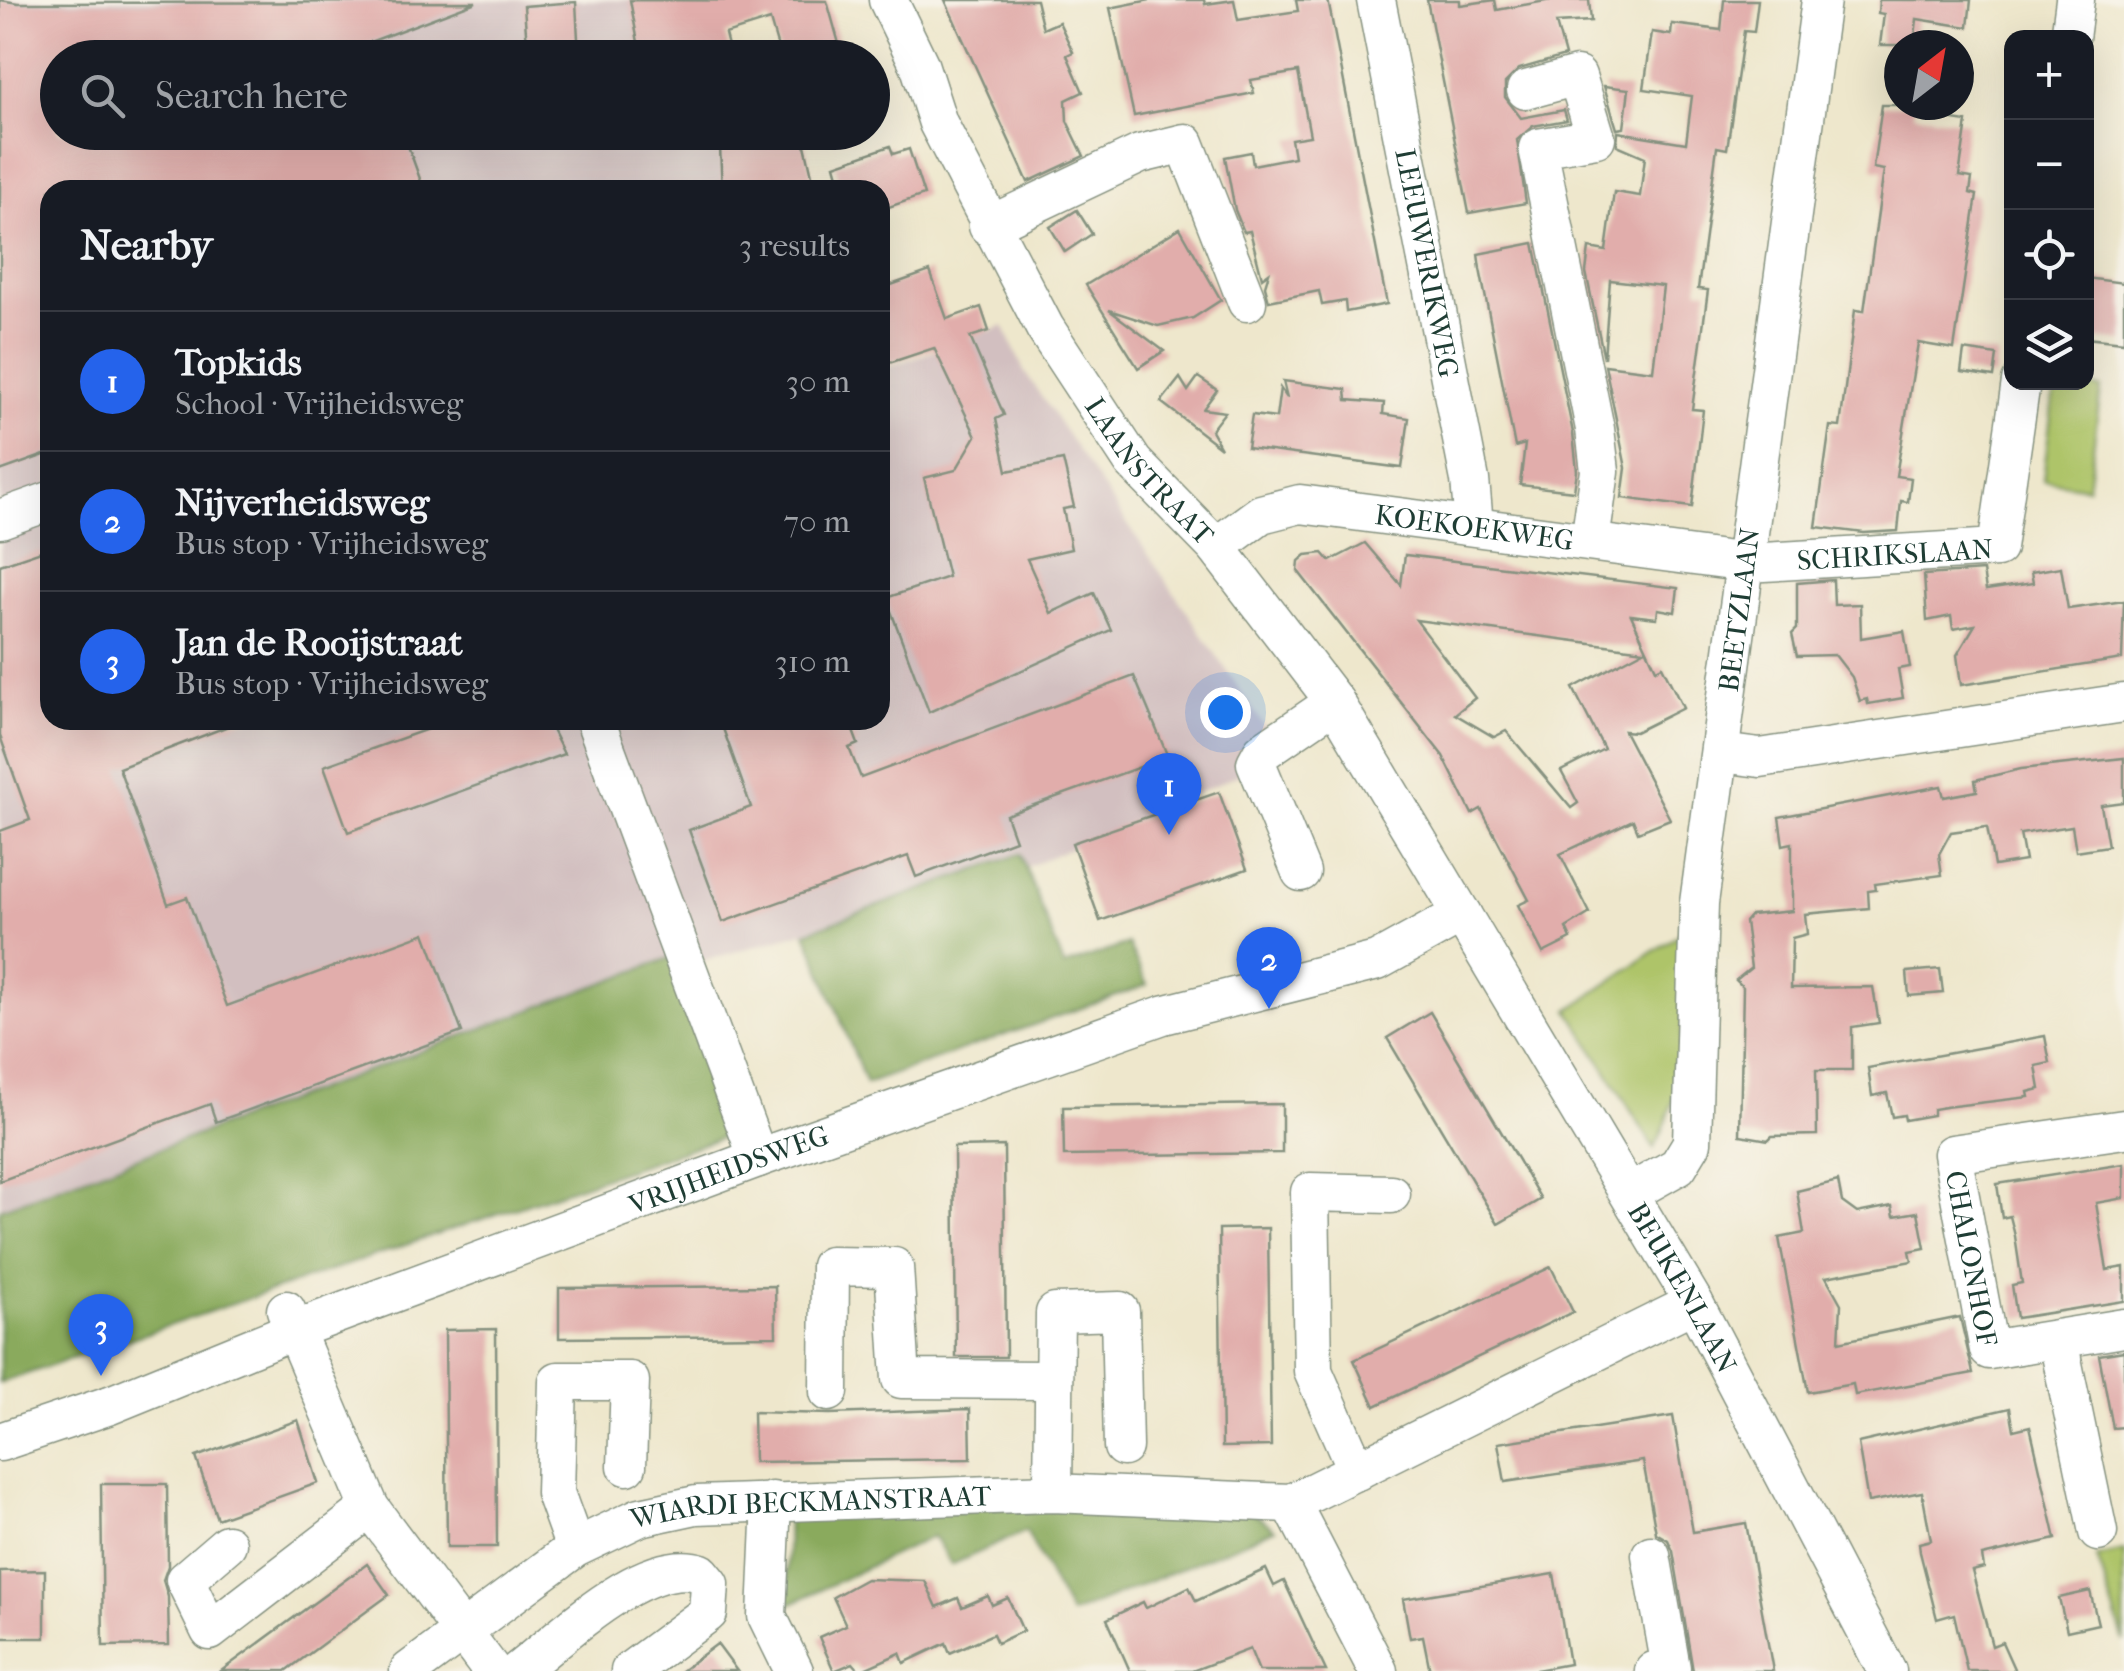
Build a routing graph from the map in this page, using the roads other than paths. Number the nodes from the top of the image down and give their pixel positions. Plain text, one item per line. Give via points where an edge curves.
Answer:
1 (888, 0) edge
2 (1376, 0) edge
3 (1820, 0) edge
4 (2075, 0) edge
5 (2071, 30) edge
6 (1526, 90) dead end
7 (988, 226) junction
8 (1247, 302) dead end
9 (2020, 390) edge
10 (40, 504) edge
11 (0, 519) edge
12 (1474, 526) junction
13 (1590, 541) junction
14 (1216, 547) junction
15 (1747, 563) junction
16 (1335, 702) junction
17 (2124, 703) edge
18 (599, 730) edge
19 (1721, 753) junction
20 (1302, 872) dead end
21 (1462, 914) junction
22 (2124, 1129) edge
23 (758, 1158) junction
24 (1630, 1192) junction
25 (1392, 1194) dead end
26 (1694, 1303) junction
27 (290, 1319) junction
28 (2124, 1328) edge
29 (2058, 1340) junction
30 (1052, 1380) junction
31 (830, 1392) dead end
32 (0, 1442) edge
33 (1123, 1448) dead end
34 (627, 1466) dead end
35 (1357, 1471) junction
36 (1053, 1493) junction
37 (772, 1501) junction
38 (1291, 1503) junction
39 (370, 1508) junction
40 (2098, 1532) dead end
41 (227, 1544) dead end
42 (575, 1548) junction
43 (1652, 1555) dead end
44 (463, 1630) junction
45 (409, 1671) edge
46 (492, 1671) edge
47 (518, 1671) edge
48 (630, 1671) edge
49 (794, 1671) edge
50 (1378, 1671) edge
51 (1654, 1671) edge
52 (1887, 1671) edge

1 - 7 street, LAANSTRAAT
2 - 12 street, LEEUWERIKWEG
3 - 15 street, BEETZLAAN
4 - 5 street
6 - 13 street via 1577,76 1596,138 1538,148 1600,471
7 - 8 street via 1140,154 1185,143
7 - 14 street, LAANSTRAAT via 1132,462
9 - 15 street, SCHRIKSLAAN via 1998,548
10 - 11 street
12 - 13 street, KOEKOEKWEG
12 - 14 street, KOEKOEKWEG via 1300,504 1260,514
13 - 15 street, KOEKOEKWEG
14 - 16 street, LAANSTRAAT
15 - 19 street, BEETZLAAN
16 - 20 street via 1262,752 1256,763
16 - 21 street, LAANSTRAAT
17 - 19 street via 1760,758
18 - 23 street
19 - 24 street, BEETZLAAN via 1698,903 1692,1143 1678,1166
21 - 23 street, VRIJHEIDSWEG via 1377,960 1164,1015
21 - 24 street, BEUKENLAAN
22 - 29 street, CHALONHOF via 1952,1154 1989,1350
23 - 27 street, VRIJHEIDSWEG
24 - 26 street, BEUKENLAAN
25 - 35 street via 1310,1192 1313,1371
26 - 35 street, WIARDI BECKMANSTRAAT
26 - 52 street, BEUKENLAAN
27 - 32 street, VRIJHEIDSWEG via 110,1405
27 - 39 street
28 - 29 street, CHALONHOF
29 - 40 street
30 - 31 street via 901,1379 894,1267 830,1266
30 - 33 street via 1055,1312 1120,1312
30 - 36 street
34 - 42 street via 630,1380 558,1381 555,1493
35 - 38 street, WIARDI BECKMANSTRAAT
36 - 37 street, WIARDI BECKMANSTRAAT
36 - 38 street, WIARDI BECKMANSTRAAT
37 - 42 street, WIARDI BECKMANSTRAAT via 696,1505 640,1517
37 - 49 street via 767,1616
38 - 50 street
39 - 41 street via 210,1631 185,1580
39 - 44 street
42 - 44 street, WIARDI BECKMANSTRAAT
43 - 51 street via 1672,1668
44 - 45 street, WIARDI BECKMANSTRAAT
44 - 46 street
47 - 48 street, WIARDI BECKMANSTRAAT via 627,1587 672,1570 701,1573 710,1584 708,1614

